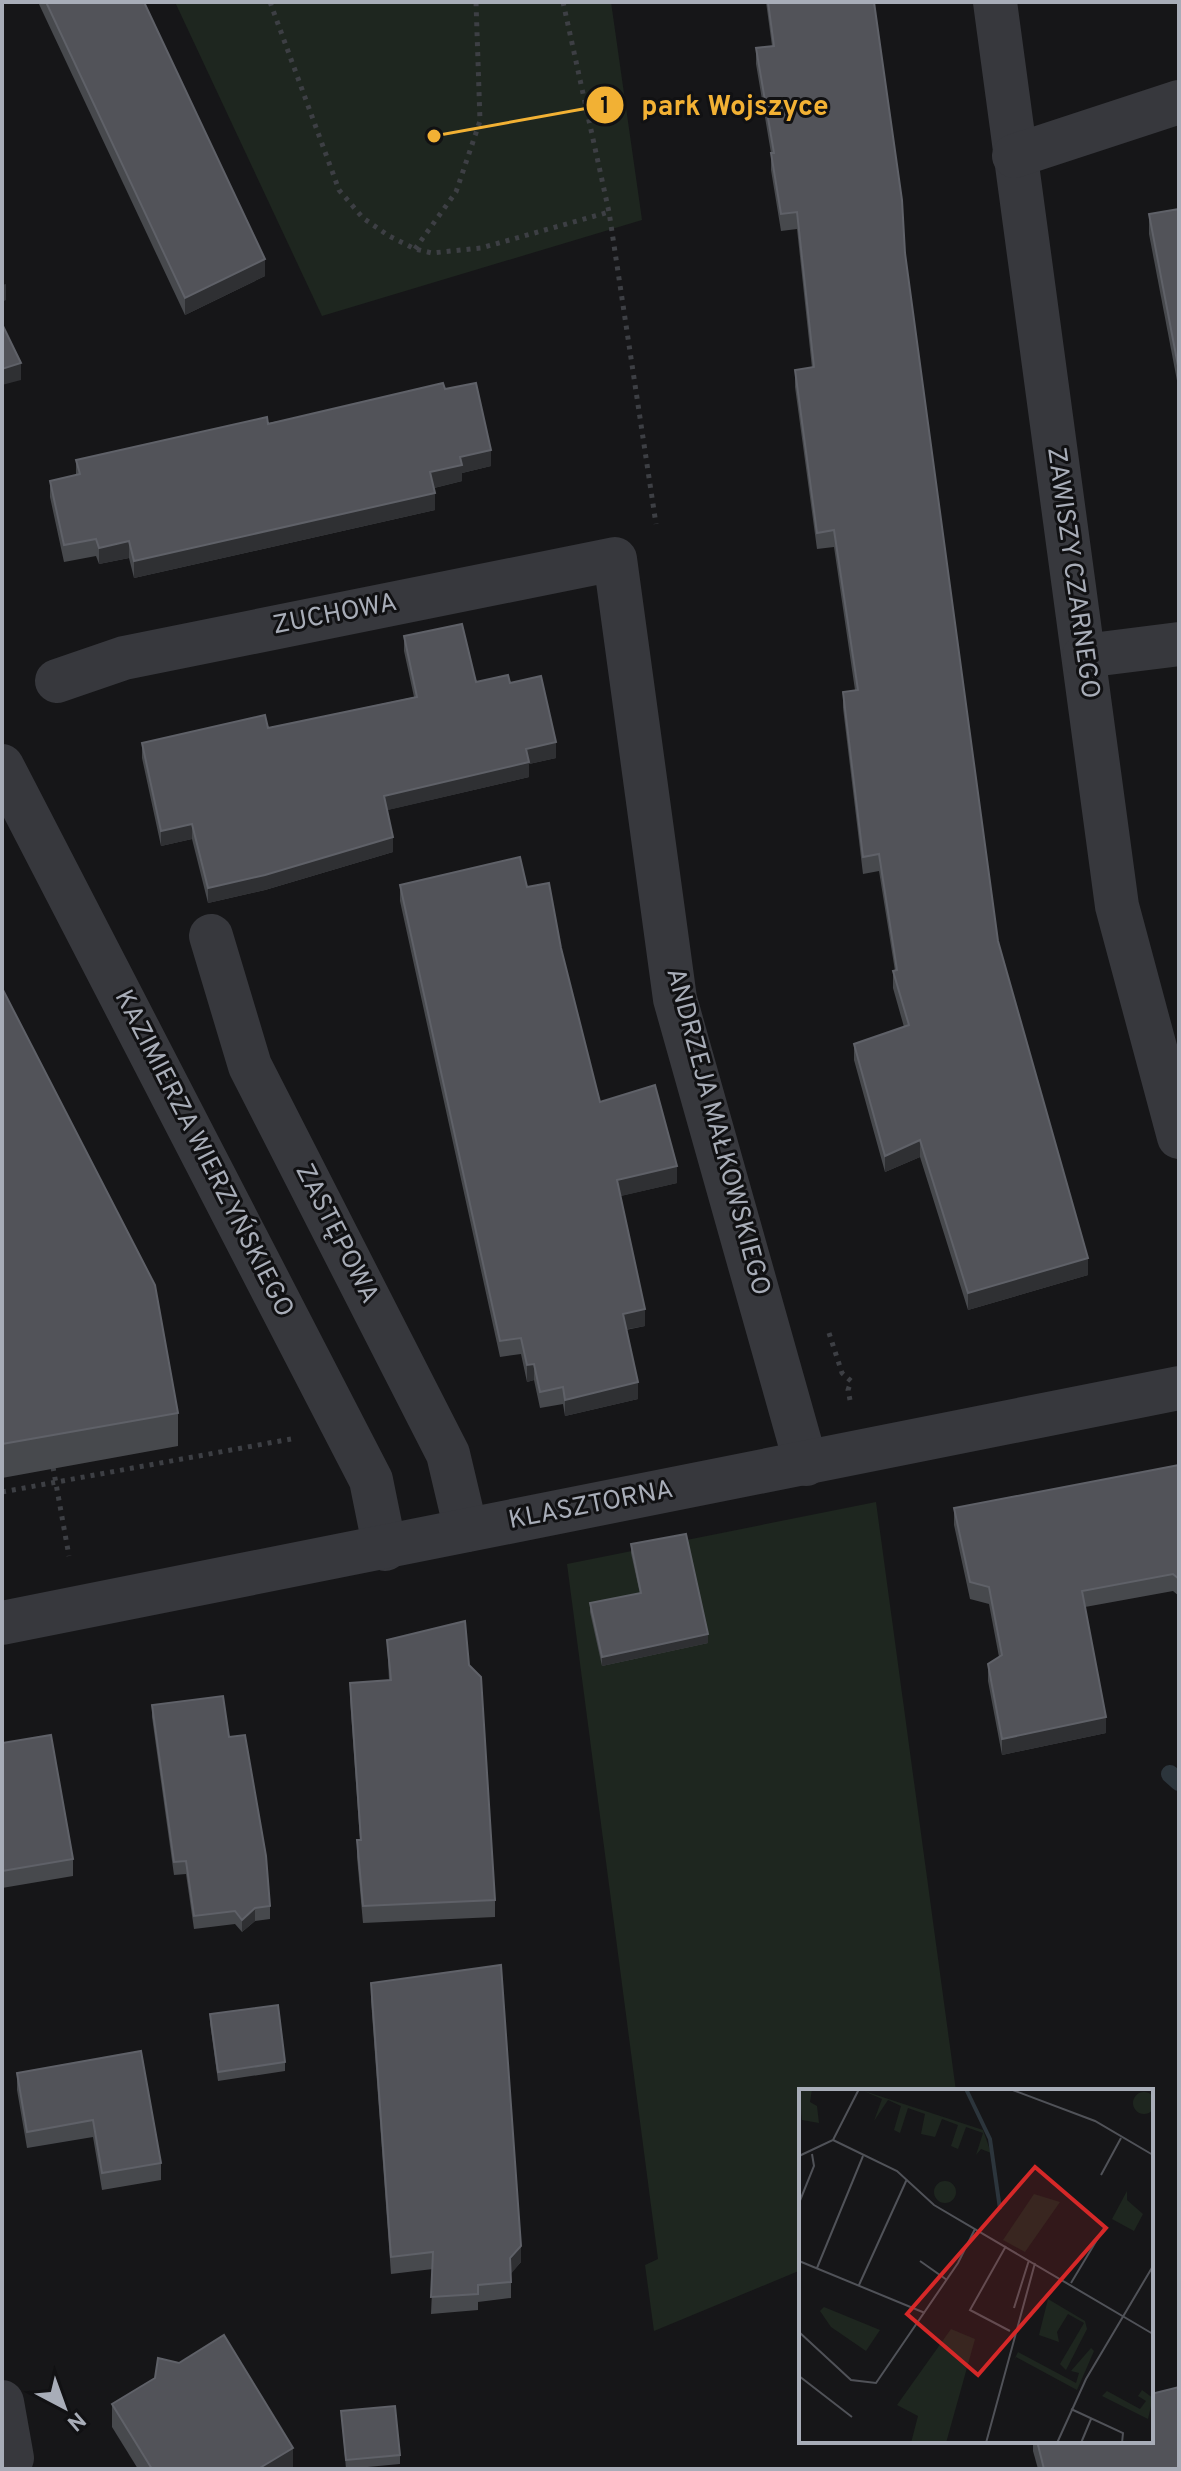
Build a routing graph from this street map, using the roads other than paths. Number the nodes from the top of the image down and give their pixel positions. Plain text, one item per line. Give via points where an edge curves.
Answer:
1 (995, 2) edge
2 (1179, 102) edge
3 (1014, 156) junction
4 (615, 559) joint
5 (1179, 644) edge
6 (1084, 656) junction
7 (57, 681) dead end
8 (2, 766) edge
9 (211, 936) dead end
10 (1179, 1137) edge
11 (1179, 1388) edge
12 (806, 1464) junction
13 (466, 1530) junction
14 (385, 1549) junction
15 (2, 1623) edge
16 (2, 2402) edge
17 (12, 2458) dead end

1 - 3 street, ZAWISZY CZARNEGO
2 - 3 street
3 - 6 street, ZAWISZY CZARNEGO
4 - 7 street, ZUCHOWA via 124,658
4 - 12 street, ANDRZEJA MAŁKOWSKIEGO via 675,999
5 - 6 street
6 - 10 street, ZAWISZY CZARNEGO via 1117,906
8 - 14 street, KAZIMIERZA WIERZYŃSKIEGO via 371,1480
9 - 13 street, ZASTĘPOWA via 250,1066 448,1454
11 - 12 street, KLASZTORNA
12 - 13 street, KLASZTORNA
13 - 14 street, KLASZTORNA
14 - 15 street, KLASZTORNA
16 - 17 street

